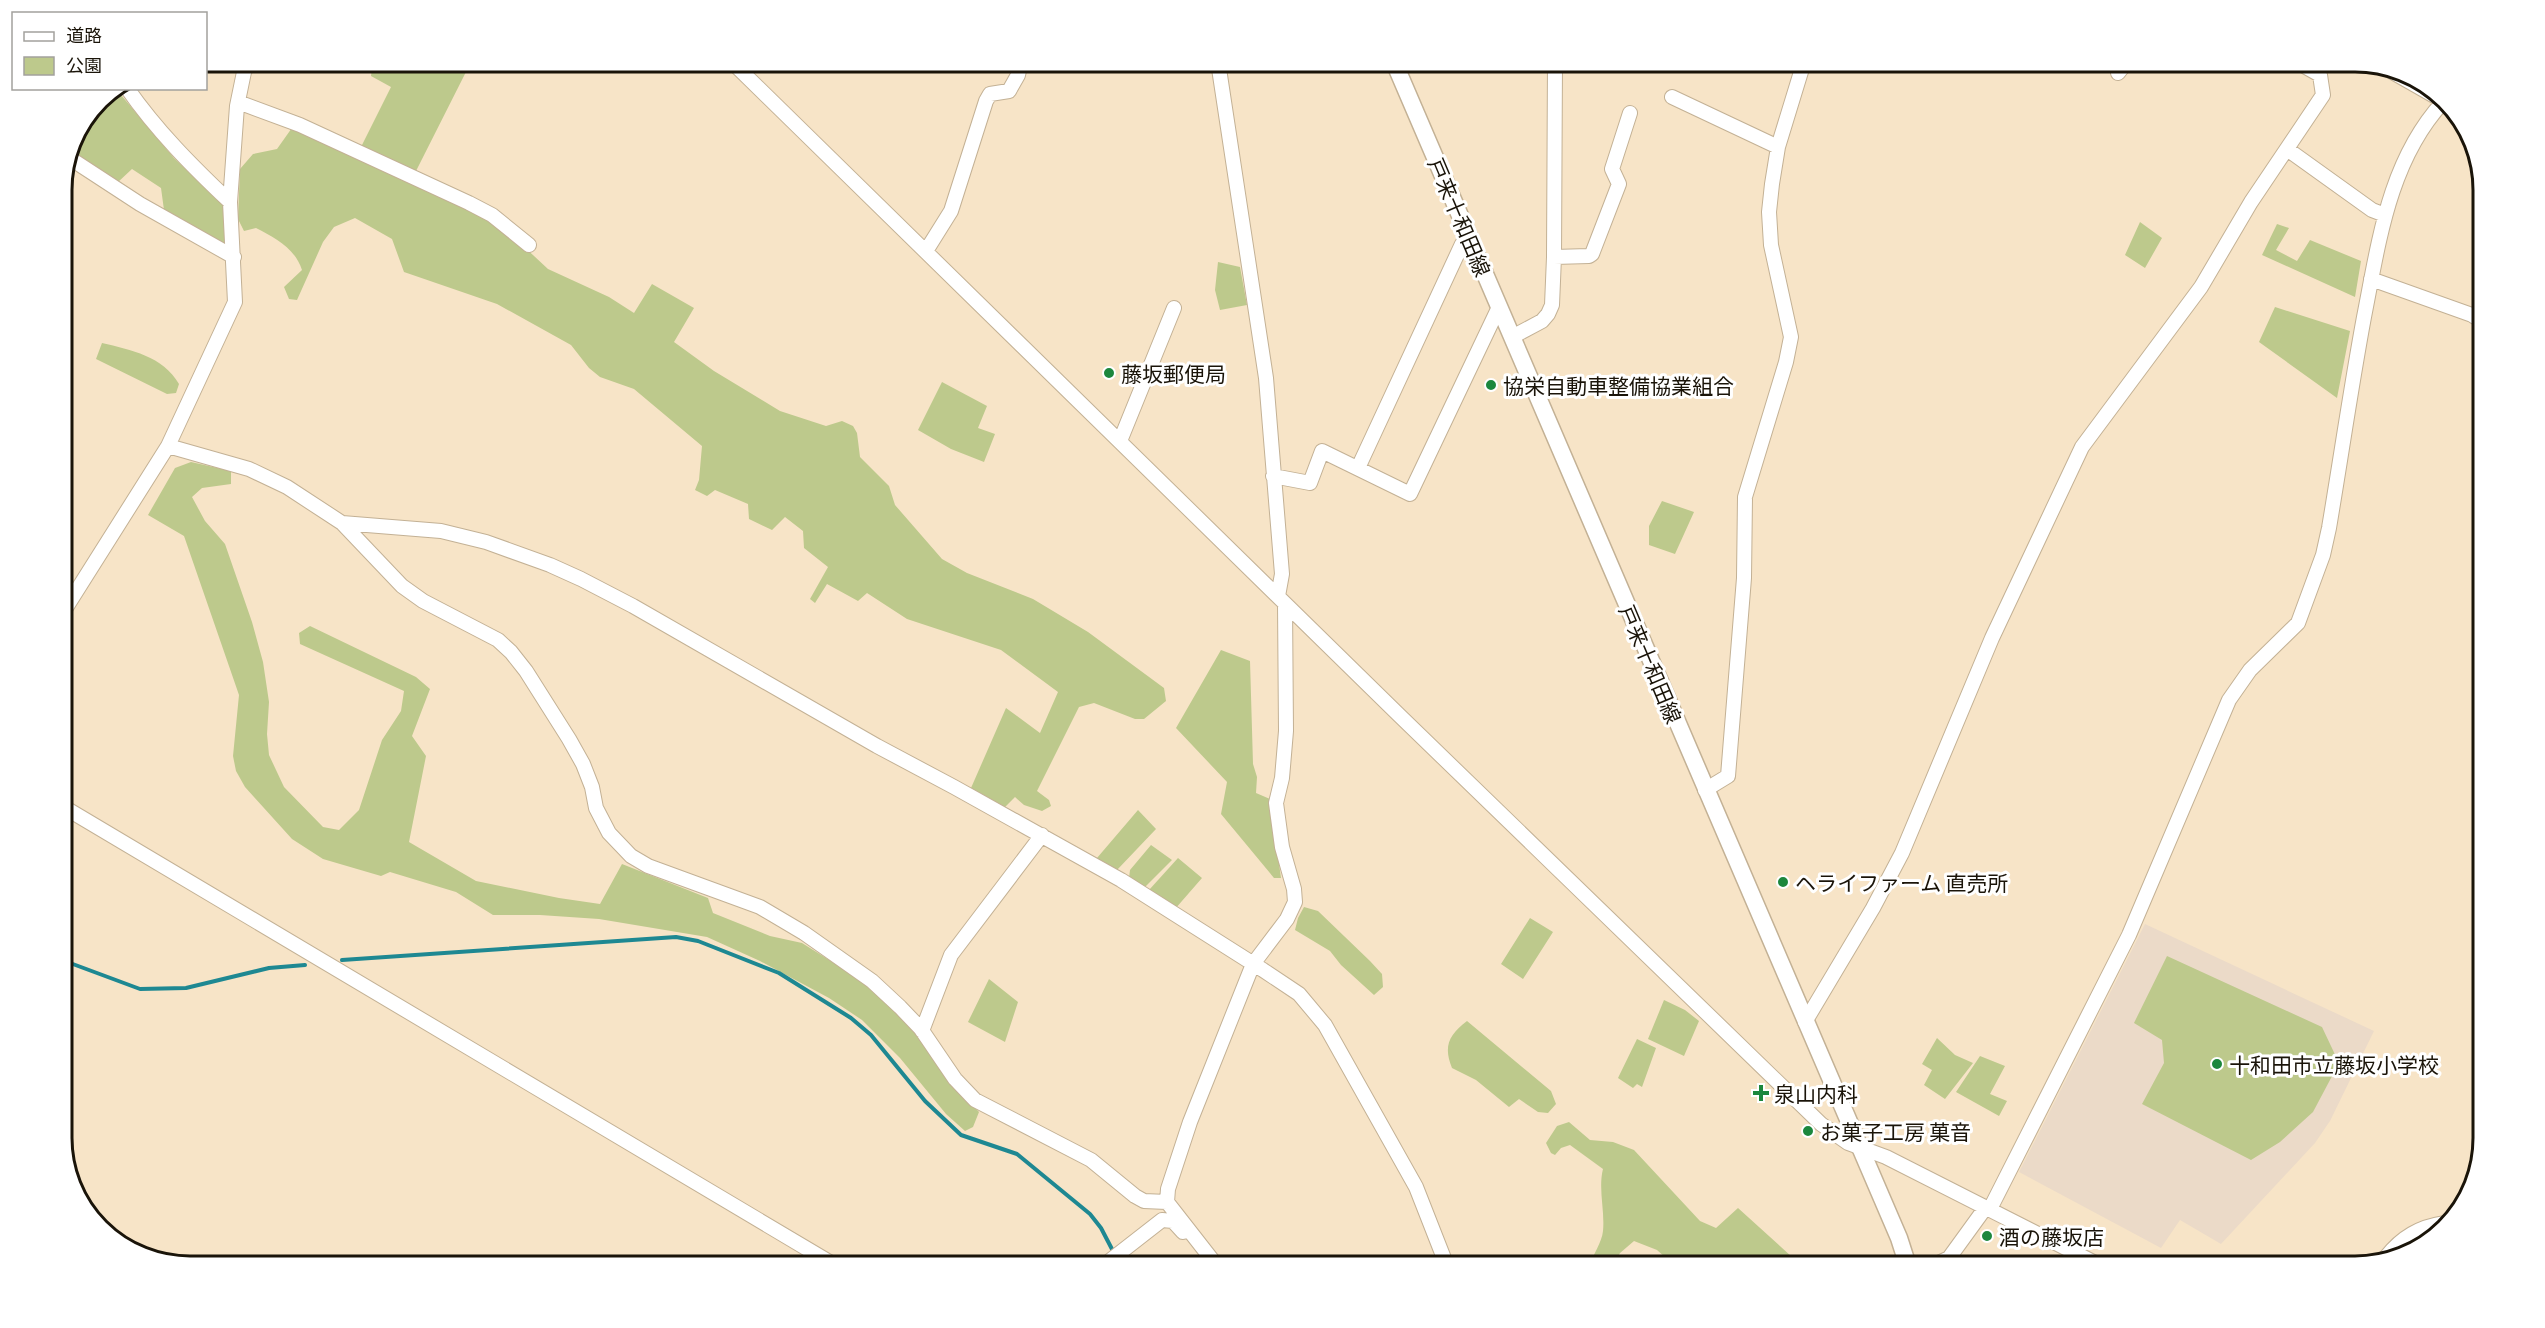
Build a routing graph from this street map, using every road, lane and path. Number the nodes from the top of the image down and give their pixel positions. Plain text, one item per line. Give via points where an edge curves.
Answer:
1 (244, 72) edge
2 (742, 72) edge
3 (1019, 72) edge
4 (1220, 72) edge
5 (1398, 72) edge
6 (1555, 72) edge
7 (1801, 72) edge
8 (2315, 72) edge
9 (128, 90) edge
10 (1672, 98) dead end
11 (238, 102) junction
12 (2439, 107) edge
13 (1630, 113) dead end
14 (1778, 147) junction
15 (2287, 149) junction
16 (75, 163) edge
17 (230, 202) junction
18 (2385, 215) junction
19 (1470, 241) junction
20 (529, 245) dead end
21 (926, 251) junction
22 (234, 257) junction
23 (1554, 257) junction
24 (2371, 279) junction
25 (1499, 307) junction
26 (1174, 308) dead end
27 (2473, 316) edge
28 (1512, 337) junction
29 (1120, 441) junction
30 (168, 446) junction
31 (1358, 468) junction
32 (1274, 476) junction
33 (342, 523) junction
34 (72, 598) edge
35 (1281, 600) junction
36 (1706, 790) junction
37 (72, 812) edge
38 (1042, 835) junction
39 (1253, 964) junction
40 (1805, 1022) junction
41 (922, 1031) junction
42 (1860, 1149) junction
43 (1167, 1202) junction
44 (1988, 1208) junction
45 (2435, 1225) edge
46 (1195, 1239) junction
47 (2393, 1249) edge
48 (819, 1256) edge
49 (1116, 1256) edge
50 (1209, 1256) edge
51 (1443, 1256) edge
52 (1905, 1256) edge
53 (1951, 1256) edge
54 (2082, 1256) edge

1 - 11 street
2 - 21 street
3 - 21 street via 1009,91 990,94 986,101 951,211
4 - 32 street via 1266,378
5 - 19 main road, 戸来十和田線
6 - 23 street
7 - 14 street
8 - 15 street via 2320,75 2323,95
9 - 17 street via 179,154
10 - 14 street
11 - 17 street
11 - 20 street via 287,119 469,203 492,215
12 - 18 street via 2404,161
13 - 23 street via 1612,169 1619,184 1592,254
14 - 36 street via 1769,212 1771,245 1791,337 1745,496 1744,578 1728,776
15 - 18 street via 2372,210
15 - 40 street via 2200,287 2082,447 1992,638 1902,853
16 - 22 street
17 - 22 street
18 - 24 street
19 - 25 main road, 戸来十和田線
19 - 31 street via 1462,244
21 - 29 street
22 - 30 street via 235,302
23 - 28 street via 1554,288 1548,314
24 - 27 street
24 - 44 street via 2324,555 2305,609 2298,623 2250,670 2229,700 2129,935
25 - 28 main road, 戸来十和田線
25 - 31 street via 1410,494
26 - 29 street
28 - 36 main road, 戸来十和田線
29 - 35 street
30 - 33 street via 249,469 287,487
30 - 34 street
31 - 32 street via 1322,451 1311,483
32 - 35 street
33 - 38 street via 441,531 550,565 633,606 877,747
33 - 41 street via 402,586 480,629 512,652 583,764 602,821 631,856 777,915 872,981
35 - 39 street via 1286,731 1276,803 1294,902 1287,920
35 - 42 street via 1821,1124
36 - 40 main road, 戸来十和田線
37 - 48 street
38 - 39 street
38 - 41 street via 951,955
39 - 43 street via 1190,1122
39 - 51 street via 1299,994 1325,1025 1416,1187
40 - 42 main road, 戸来十和田線
41 - 43 street via 955,1079 975,1100 1090,1160 1144,1201
42 - 44 street via 1886,1157
42 - 52 main road, 戸来十和田線
43 - 46 street
44 - 53 street
44 - 54 street
45 - 47 street via 2406,1236
46 - 49 street via 1166,1219
46 - 50 street

